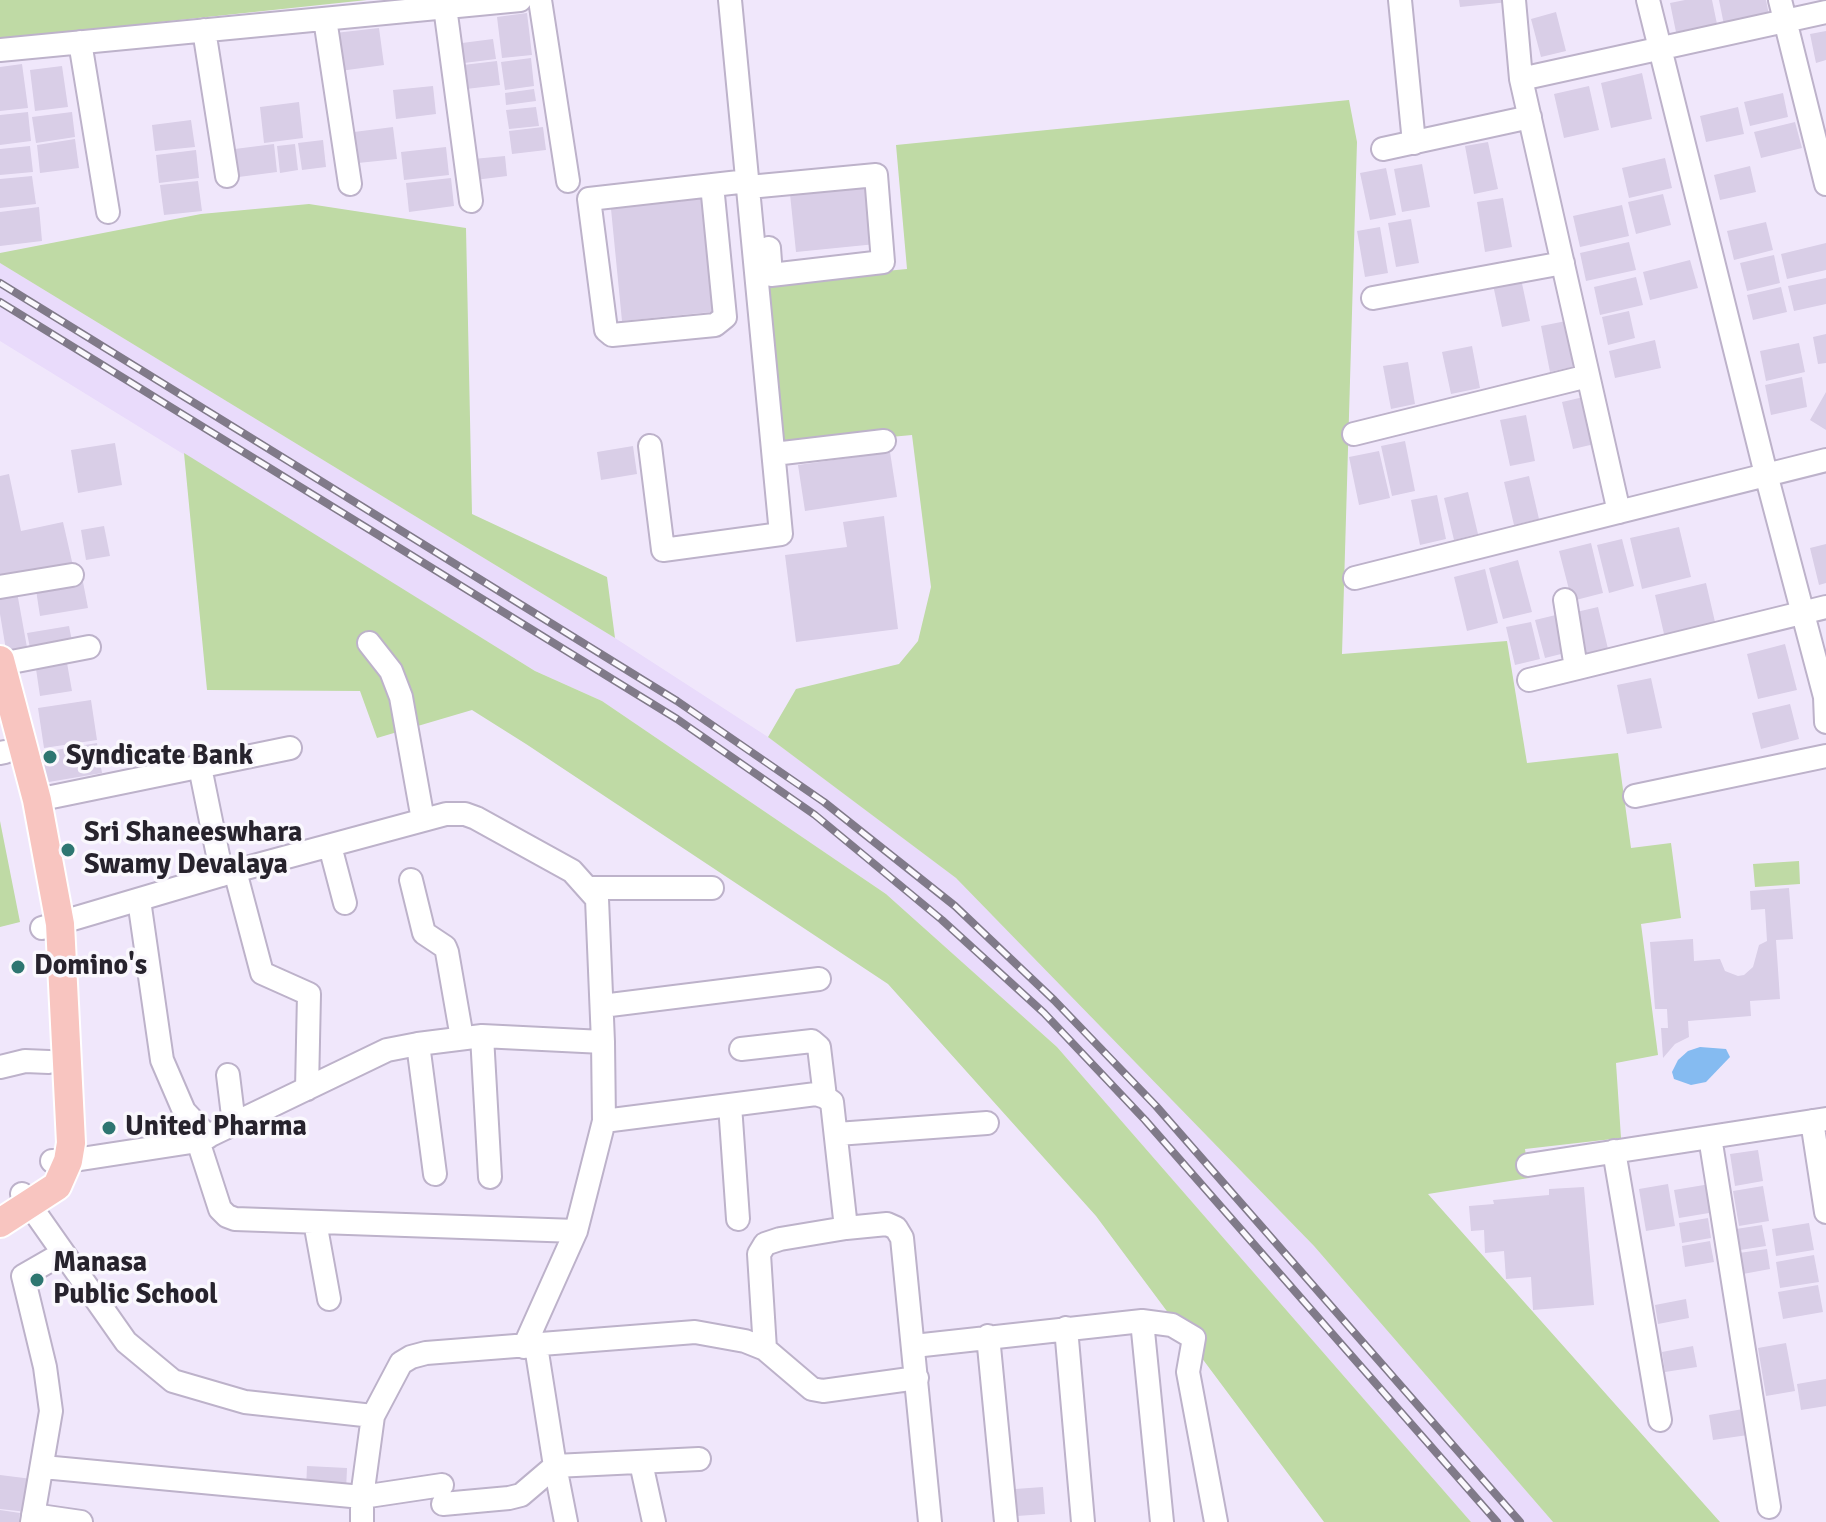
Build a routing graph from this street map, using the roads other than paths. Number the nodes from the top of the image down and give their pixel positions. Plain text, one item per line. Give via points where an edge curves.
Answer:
1 (520, 0) edge
2 (540, 0) edge
3 (730, 0) edge
4 (1400, 0) edge
5 (1514, 0) edge
6 (1648, 0) edge
7 (445, 7) junction
8 (1783, 10) edge
9 (1826, 12) edge
10 (325, 19) junction
11 (204, 30) junction
12 (80, 42) junction
13 (1659, 49) junction
14 (0, 50) edge
15 (1521, 79) junction
16 (1530, 117) junction
17 (1414, 143) junction
18 (1383, 149) dead end
19 (227, 176) dead end
20 (568, 181) dead end
21 (350, 184) dead end
22 (753, 184) junction
23 (1826, 184) edge
24 (712, 185) junction
25 (471, 201) dead end
26 (108, 212) dead end
27 (1563, 263) junction
28 (1373, 298) dead end
29 (1588, 376) junction
30 (1354, 434) dead end
31 (884, 441) dead end
32 (650, 446) dead end
33 (774, 454) junction
34 (1826, 460) edge
35 (1766, 474) junction
36 (1619, 512) junction
37 (72, 575) dead end
38 (1355, 578) dead end
39 (0, 587) edge
40 (1565, 600) dead end
41 (1826, 607) edge
42 (1803, 613) junction
43 (369, 643) dead end
44 (89, 647) dead end
45 (1, 662) edge
46 (1576, 668) junction
47 (1529, 680) dead end
48 (1826, 722) edge
49 (2, 747) edge
50 (290, 748) dead end
51 (1826, 756) edge
52 (200, 767) junction
53 (1635, 796) dead end
54 (37, 800) junction
55 (423, 820) junction
56 (330, 846) junction
57 (229, 873) junction
58 (411, 880) dead end
59 (590, 888) junction
60 (712, 888) dead end
61 (139, 900) junction
62 (345, 903) dead end
63 (51, 926) junction
64 (819, 979) dead end
65 (602, 1006) junction
66 (472, 1037) junction
67 (603, 1042) junction
68 (418, 1044) junction
69 (741, 1049) dead end
70 (49, 1062) junction
71 (0, 1067) edge
72 (228, 1075) dead end
73 (307, 1089) junction
74 (825, 1097) junction
75 (730, 1105) junction
76 (1819, 1120) edge
77 (604, 1121) junction
78 (987, 1123) dead end
79 (234, 1124) junction
80 (837, 1134) junction
81 (1710, 1137) junction
82 (203, 1139) junction
83 (1614, 1151) junction
84 (60, 1161) junction
85 (1528, 1165) dead end
86 (435, 1174) dead end
87 (490, 1177) dead end
88 (17, 1202) edge
89 (1826, 1212) edge
90 (738, 1219) dead end
91 (315, 1222) junction
92 (0, 1223) edge
93 (846, 1228) junction
94 (576, 1231) junction
95 (63, 1253) junction
96 (329, 1299) dead end
97 (1142, 1321) junction
98 (1066, 1328) junction
99 (988, 1336) junction
100 (530, 1346) junction
101 (914, 1346) junction
102 (765, 1349) junction
103 (917, 1378) junction
104 (373, 1416) junction
105 (1660, 1420) dead end
106 (699, 1459) dead end
107 (641, 1463) junction
108 (555, 1466) junction
109 (43, 1467) junction
110 (362, 1497) junction
111 (1769, 1507) dead end
112 (33, 1518) edge
113 (81, 1522) edge
114 (362, 1522) edge
115 (566, 1522) edge
116 (654, 1522) edge
117 (930, 1522) edge
118 (1006, 1522) edge
119 (1083, 1522) edge
120 (1162, 1522) edge
121 (1216, 1522) edge

1 - 7 street
2 - 20 street
3 - 22 street
4 - 17 street
5 - 15 street
6 - 13 street
7 - 10 street
7 - 25 street
8 - 9 street
8 - 13 street
8 - 23 street
10 - 11 street
10 - 21 street
11 - 12 street
11 - 19 street
12 - 14 street
12 - 26 street
13 - 15 street
13 - 35 street
15 - 16 street
16 - 17 street
16 - 27 street
17 - 18 street
22 - 22 street via 876,175 883,262 771,275
22 - 24 street
22 - 33 street
24 - 24 street via 589,199 606,330 612,335 715,325 725,317
27 - 28 street
27 - 29 street
29 - 30 street
29 - 36 street
31 - 33 street
32 - 33 street via 665,551 781,534
34 - 35 street
35 - 36 street
35 - 42 street
36 - 38 street
37 - 39 street
40 - 46 street
41 - 42 street
42 - 46 street
42 - 48 street via 1825,697
43 - 55 street via 391,671 401,697
44 - 45 street
45 - 54 main road
46 - 47 street
49 - 63 main road
50 - 52 street
51 - 53 street
52 - 54 street
52 - 57 street
54 - 63 main road
55 - 56 street
55 - 59 street via 446,814 476,818 572,871
56 - 57 street
56 - 62 street
57 - 61 street
57 - 73 street via 262,973 309,994
58 - 66 street via 424,933 447,952
59 - 60 street
59 - 65 street via 597,899
61 - 63 street
61 - 82 street via 162,1060
63 - 70 main road
63 - 84 main road via 71,1143
64 - 65 street
65 - 67 street
66 - 67 street
66 - 68 street
66 - 87 street
67 - 77 street
68 - 73 street via 387,1050
68 - 86 street
69 - 74 street via 812,1041 819,1047
70 - 71 street
70 - 84 main road
72 - 79 street
73 - 79 street
74 - 75 street
74 - 80 street via 832,1102
75 - 77 street
75 - 90 street
76 - 81 street
76 - 89 street
77 - 94 street
78 - 80 street
79 - 82 street
80 - 93 street
81 - 83 street
81 - 111 street
82 - 84 street
82 - 91 street via 220,1209 227,1216
83 - 85 street
83 - 105 street
84 - 88 main road via 57,1186
88 - 92 main road
88 - 95 street
91 - 94 street
91 - 96 street
93 - 101 street via 887,1224 902,1238
93 - 102 street via 765,1244 759,1254
94 - 100 street
95 - 104 street via 126,1342 173,1381 245,1402
95 - 109 street via 23,1276 51,1411
97 - 98 street
97 - 120 street
97 - 121 street via 1172,1325 1194,1338 1188,1372
98 - 99 street
98 - 119 street
99 - 101 street
99 - 118 street
100 - 102 street via 695,1332
100 - 104 street via 411,1357 401,1363
100 - 108 street
101 - 103 street
102 - 103 street via 812,1389
103 - 117 street
104 - 110 street
106 - 107 street
107 - 108 street
107 - 116 street
108 - 110 street via 521,1495 509,1498
108 - 115 street
109 - 110 street
109 - 112 street
110 - 114 street
112 - 113 street

